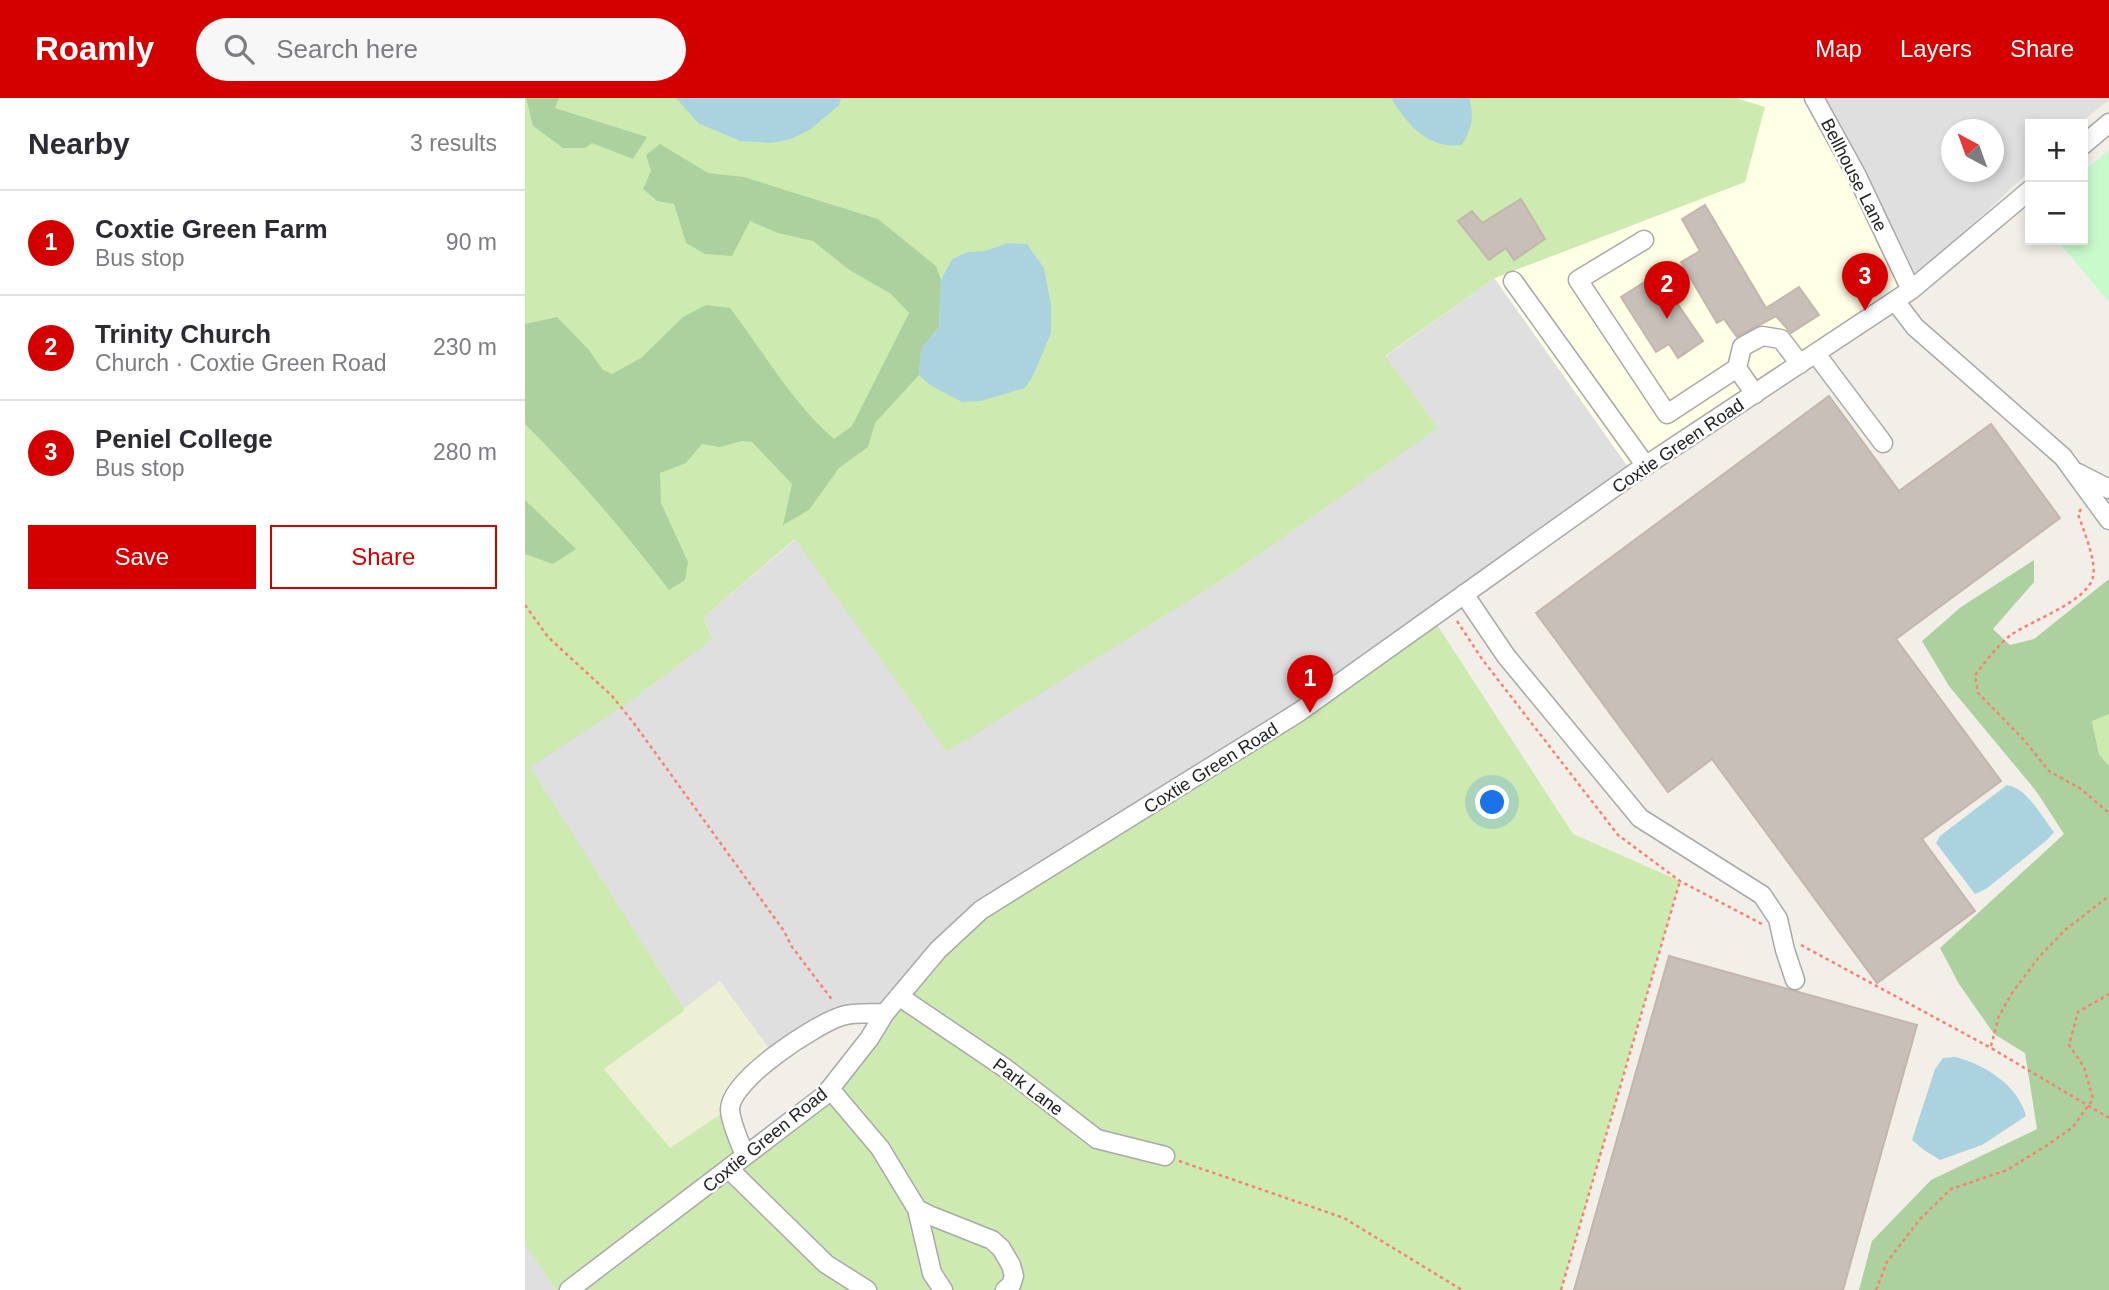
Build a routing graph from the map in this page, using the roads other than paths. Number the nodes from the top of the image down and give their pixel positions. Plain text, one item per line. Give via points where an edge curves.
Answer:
1 (1814, 98) edge
2 (2109, 123) edge
3 (2088, 141) edge
4 (2025, 194) edge
5 (1644, 240) dead end
6 (1513, 281) dead end
7 (1911, 290) junction
8 (1895, 301) junction
9 (1808, 359) junction
10 (1737, 368) junction
11 (1755, 394) junction
12 (1883, 443) dead end
13 (1646, 466) junction
14 (2074, 472) junction
15 (2109, 489) edge
16 (2109, 520) edge
17 (1464, 594) junction
18 (1795, 980) dead end
19 (900, 997) junction
20 (885, 1013) junction
21 (831, 1089) junction
22 (744, 1156) junction
23 (1165, 1156) road end
24 (730, 1170) junction
25 (918, 1209) junction
26 (569, 1290) edge
27 (867, 1290) edge
28 (943, 1290) edge
29 (1005, 1290) edge

1 - 7 street, Bellhouse Lane
2 - 3 street
4 - 7 street, Coxtie Green Road
5 - 10 street via 1578,280 1667,414
6 - 13 street
7 - 8 street, Coxtie Green Road
8 - 9 street, Coxtie Green Road
8 - 14 street via 1915,327 2063,457
9 - 10 street via 1781,339 1762,335 1742,347
9 - 11 street, Coxtie Green Road
9 - 12 street
10 - 11 street
11 - 13 street, Coxtie Green Road
13 - 17 street, Coxtie Green Road
14 - 15 street
14 - 16 street
17 - 18 street via 1506,656 1640,818 1762,895 1778,919
17 - 19 street, Coxtie Green Road via 1299,712 981,910 938,950
19 - 20 street, Coxtie Green Road
19 - 23 street, Park Lane via 1006,1068 1097,1139
20 - 21 street, Coxtie Green Road
20 - 22 street via 842,1016 792,1043 737,1089 730,1108
21 - 22 street, Coxtie Green Road
21 - 25 street via 880,1148
22 - 24 street, Coxtie Green Road
24 - 26 street, Coxtie Green Road
24 - 27 street via 826,1264
25 - 28 street via 932,1273
25 - 29 street via 1001,1248 1014,1276

